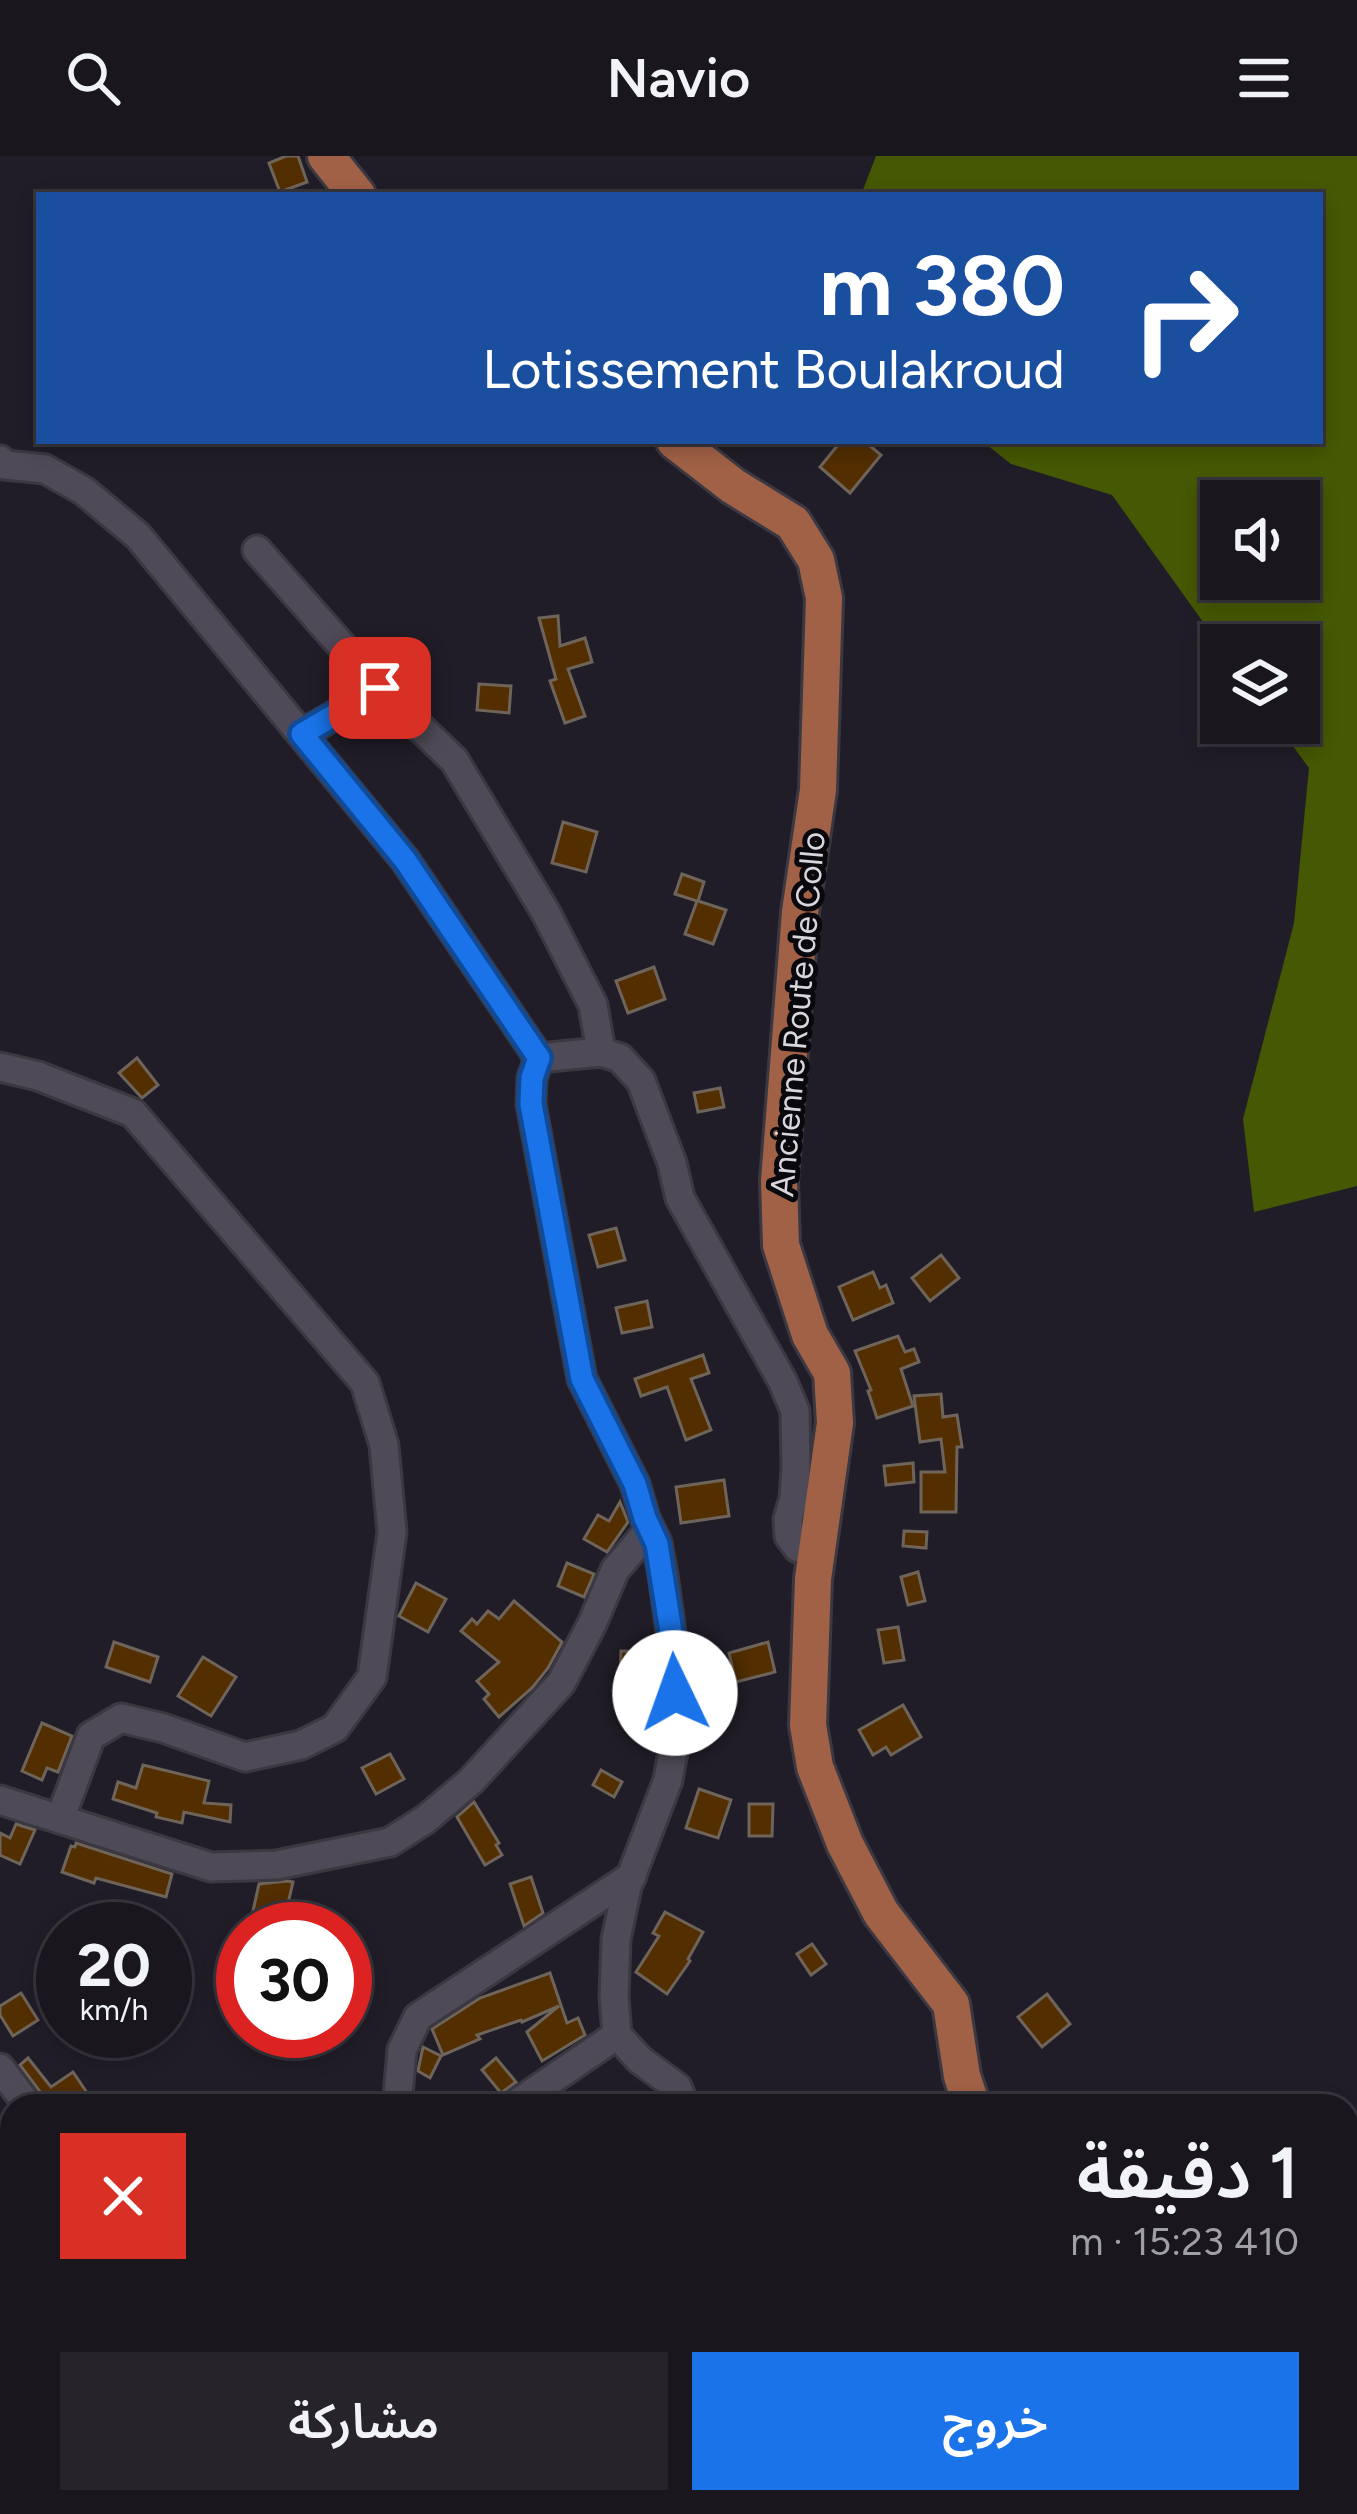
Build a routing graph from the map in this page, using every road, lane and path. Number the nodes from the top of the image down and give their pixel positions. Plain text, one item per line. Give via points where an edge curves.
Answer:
1 (326, 156) edge
2 (355, 192) edge
3 (679, 444) edge
4 (0, 460) edge
5 (257, 550) dead end
6 (380, 688) junction
7 (302, 734) junction
8 (601, 1052) junction
9 (539, 1058) junction
10 (0, 1067) edge
11 (650, 1529) junction
12 (817, 1553) junction
13 (0, 1800) edge
14 (60, 1820) junction
15 (632, 1876) junction
16 (617, 2035) junction
17 (0, 2068) edge
18 (20, 2094) edge
19 (402, 2094) edge
20 (531, 2094) edge
21 (680, 2094) edge
22 (968, 2094) edge

1 - 2 main road
3 - 12 main road, Ancienne Route de Collo via 794,523 816,560 824,598 818,790 779,1181 781,1245 810,1335 832,1373 835,1423
4 - 7 street via 45,469 138,536
5 - 6 street
6 - 7 street
6 - 8 street via 454,760 593,1005
7 - 9 street via 405,860
8 - 9 street
8 - 12 street via 620,1058 641,1082 680,1198 783,1382 795,1412 789,1536
9 - 11 street via 531,1104 582,1379
10 - 14 street via 133,1113 365,1383 384,1444 392,1532 372,1677 335,1728 245,1757 122,1718 91,1736
11 - 14 street via 615,1570 561,1683 471,1781 390,1841 277,1865 211,1867
11 - 15 street via 671,1632 676,1735
12 - 22 main road, Ancienne Route de Collo via 808,1725 815,1768 881,1913 951,2004
13 - 14 street
15 - 16 street via 616,1940
15 - 19 street via 418,2017 401,2050
16 - 20 street
16 - 21 street
17 - 18 street

